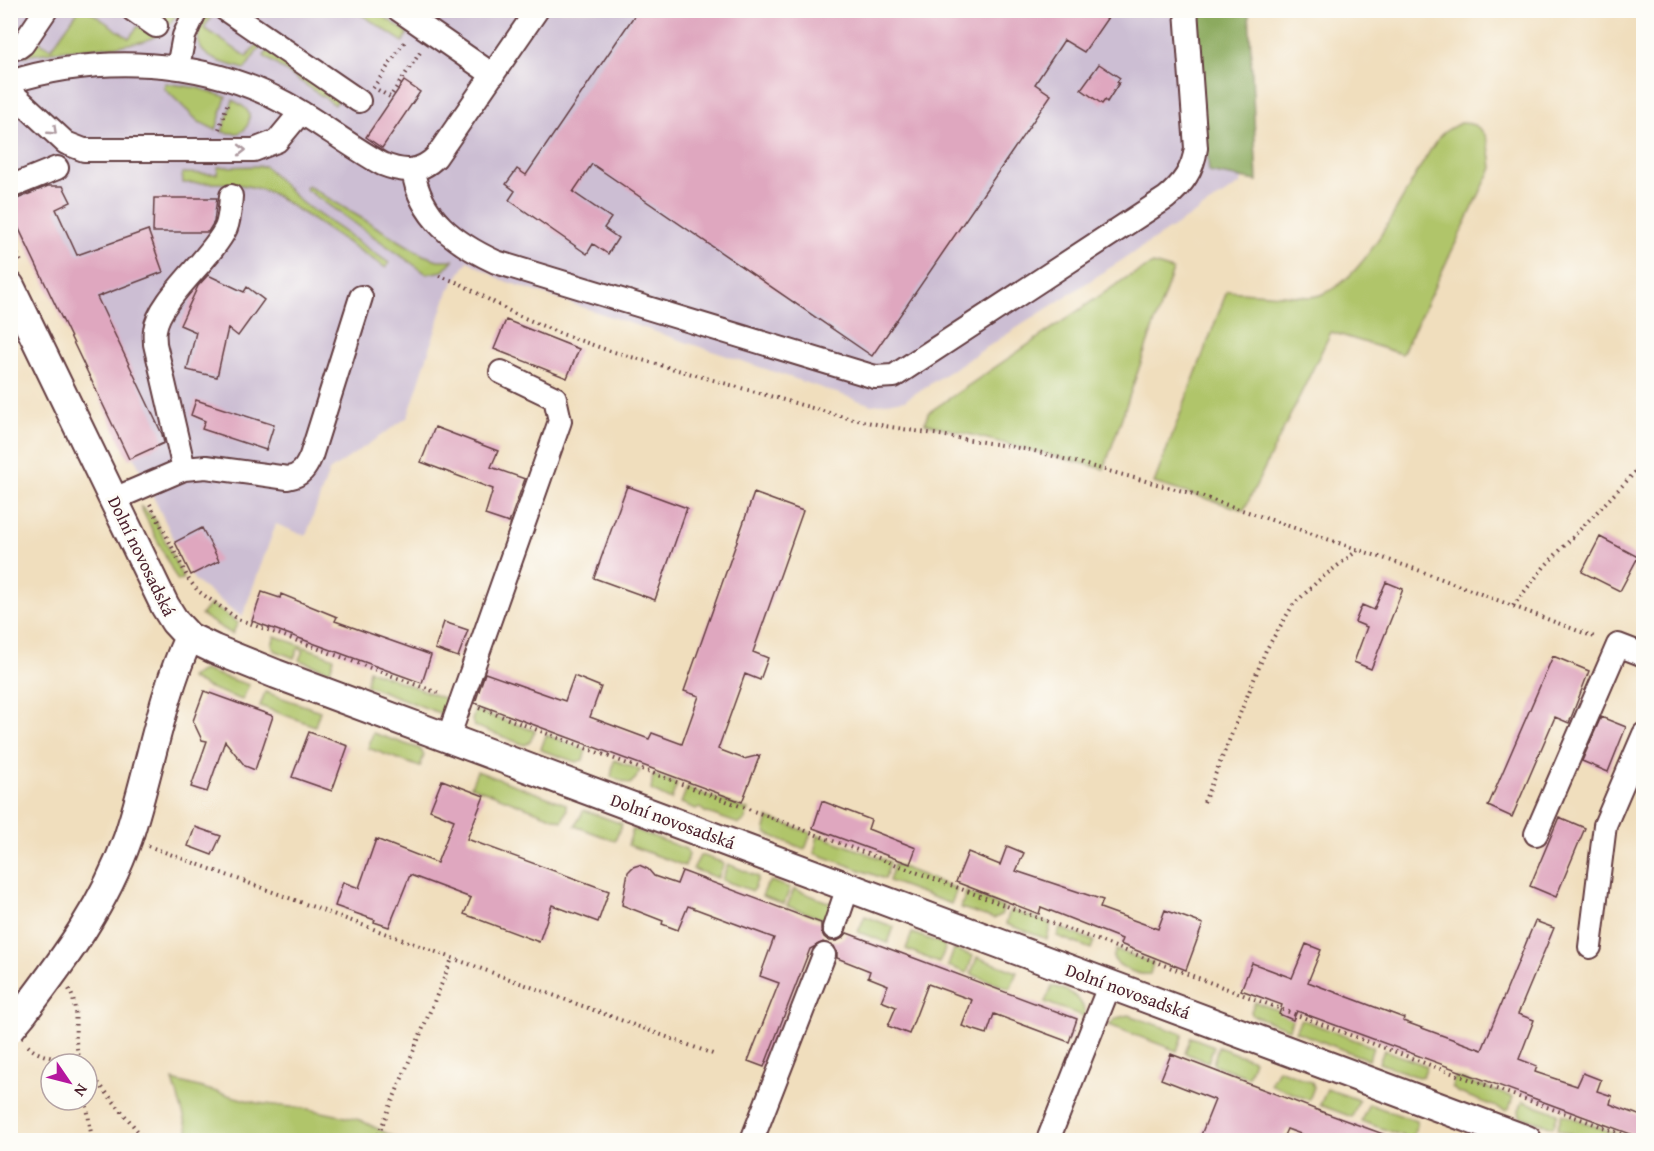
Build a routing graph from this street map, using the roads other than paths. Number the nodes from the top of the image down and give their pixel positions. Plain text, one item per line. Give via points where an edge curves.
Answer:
1 (133, 10) edge
2 (196, 10) edge
3 (226, 10) edge
4 (399, 10) edge
5 (537, 10) edge
6 (1186, 10) edge
7 (43, 12) edge
8 (156, 27) dead end
9 (10, 50) edge
10 (178, 67) junction
11 (493, 75) junction
12 (10, 82) edge
13 (10, 91) edge
14 (367, 94) road end
15 (301, 112) junction
16 (57, 168) dead end
17 (413, 170) junction
18 (10, 187) edge
19 (231, 196) dead end
20 (10, 286) edge
21 (361, 297) dead end
22 (501, 372) dead end
23 (184, 470) junction
24 (114, 499) junction
25 (189, 637) junction
26 (1644, 655) edge
27 (1644, 734) edge
28 (448, 738) junction
29 (1536, 834) dead end
30 (848, 887) junction
31 (834, 928) dead end
32 (1590, 947) dead end
33 (824, 954) dead end
34 (1110, 984) junction
35 (20, 1029) edge
36 (752, 1140) edge
37 (1048, 1140) edge
38 (1527, 1140) edge

1 - 8 street
2 - 10 street via 184,36
3 - 14 street
4 - 11 street
5 - 11 street
6 - 17 street via 1196,148 1191,169 1179,187 894,376 875,377 496,262 462,243 435,219 419,197
7 - 9 street via 23,44
10 - 12 street via 88,67
10 - 15 street via 240,83
11 - 17 street via 436,157 428,165
13 -> 15 street via 66,143 84,150 254,150 278,141
15 - 17 street via 382,164
16 - 18 street
19 - 23 street via 229,220 221,237 168,303 154,329
20 - 24 main road, Dolní novosadská
21 - 23 street via 311,456 302,472 288,478 206,467
22 - 28 street via 555,398 560,421
23 - 24 street
24 - 25 main road, Dolní novosadská via 171,616
25 - 28 main road, Dolní novosadská
25 - 35 main road via 170,683 134,816 106,892
26 - 29 street via 1618,645
27 - 32 street via 1605,825
28 - 30 main road, Dolní novosadská
30 - 31 street
30 - 34 main road, Dolní novosadská
33 - 36 street
34 - 37 street
34 - 38 main road, Dolní novosadská

